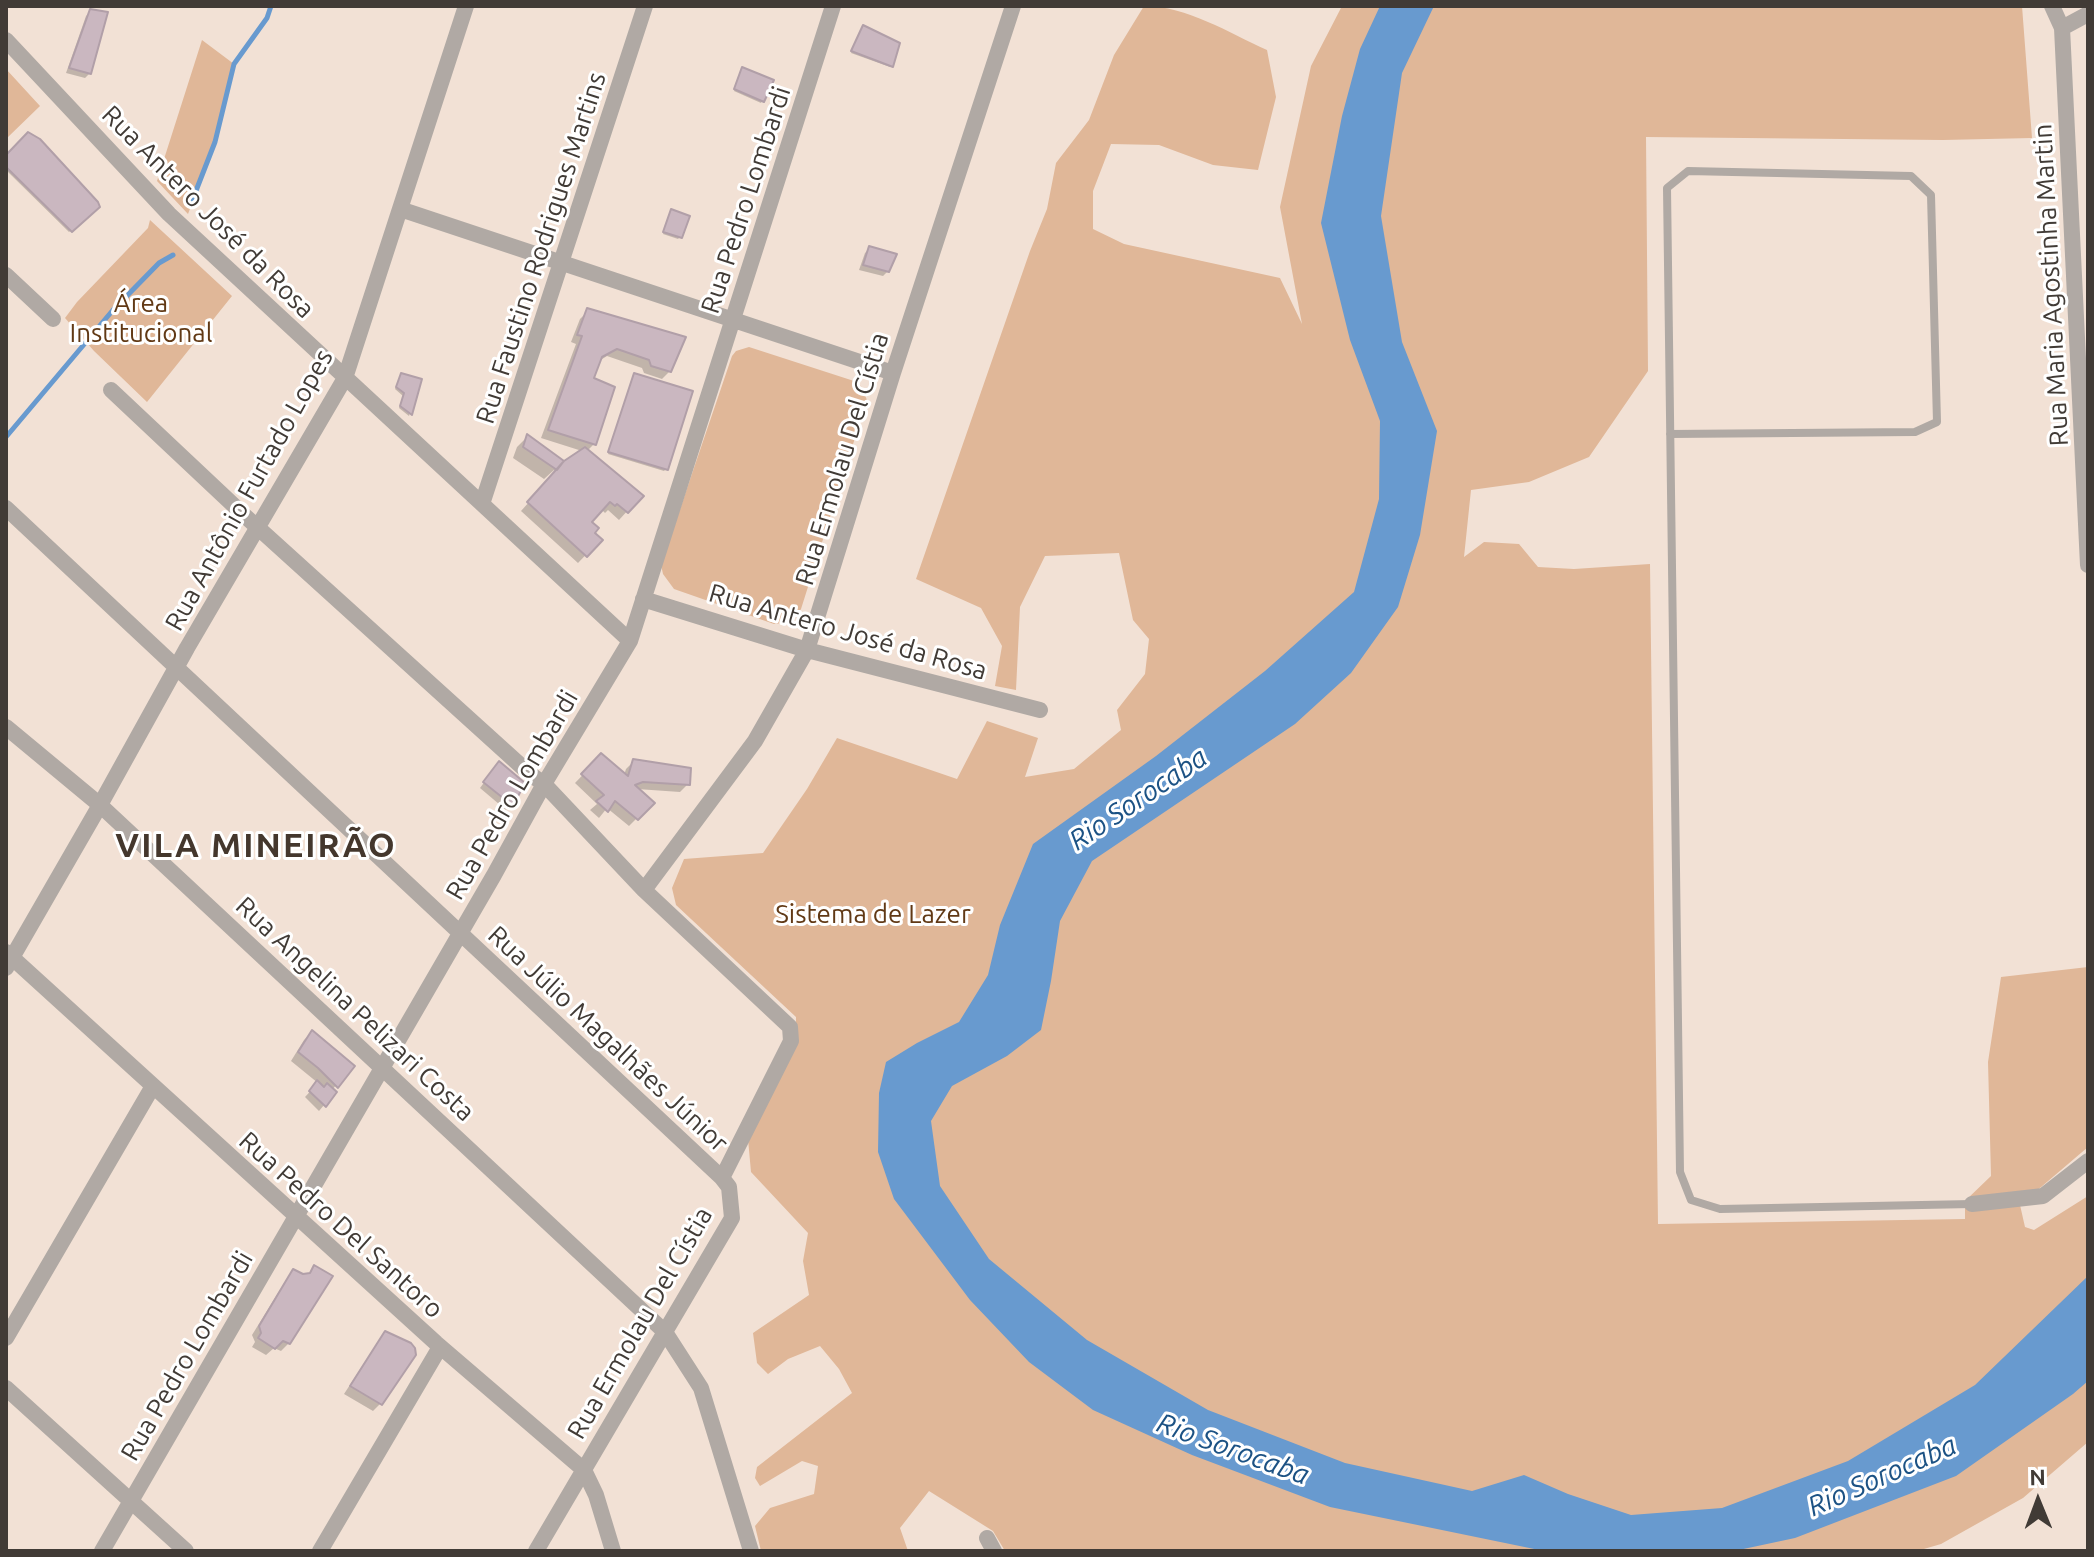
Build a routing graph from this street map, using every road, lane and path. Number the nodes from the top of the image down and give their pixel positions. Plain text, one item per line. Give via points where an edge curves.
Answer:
1 (466, 6) edge
2 (645, 6) edge
3 (833, 6) edge
4 (1013, 6) edge
5 (2052, 6) edge
6 (2088, 14) edge
7 (2062, 28) junction
8 (6, 40) edge
9 (400, 209) junction
10 (561, 262) junction
11 (6, 275) edge
12 (2083, 314) edge
13 (53, 319) dead end
14 (733, 319) junction
15 (893, 373) junction
16 (345, 378) junction
17 (111, 390) dead end
18 (1670, 434) junction
19 (482, 504) junction
20 (6, 508) edge
21 (259, 527) junction
22 (2088, 565) edge
23 (643, 599) junction
24 (630, 641) junction
25 (807, 650) junction
26 (176, 668) junction
27 (1040, 710) dead end
28 (6, 727) edge
29 (544, 784) junction
30 (100, 805) junction
31 (644, 890) junction
32 (460, 934) junction
33 (8, 959) edge
34 (382, 1067) junction
35 (153, 1086) junction
36 (2088, 1161) edge
37 (722, 1178) junction
38 (1972, 1204) joint
39 (296, 1216) junction
40 (665, 1332) junction
41 (6, 1338) edge
42 (440, 1347) junction
43 (6, 1388) edge
44 (584, 1470) junction
45 (131, 1500) junction
46 (102, 1551) edge
47 (186, 1551) edge
48 (320, 1551) edge
49 (536, 1551) edge
50 (613, 1551) edge
51 (751, 1551) edge

1 - 9 street, Rua Antônio Furtado Lopes
2 - 10 street, Rua Faustino Rodrigues Martins
3 - 14 street, Rua Pedro Lombardi
4 - 15 street, Rua Ermolau Del Cístia
5 - 7 street, Rua Maria Agostinha Martin
6 - 7 street
7 - 12 street, Rua Maria Agostinha Martin
8 - 16 street, Rua Antero José da Rosa via 169,214
9 - 10 street
9 - 16 street, Rua Antônio Furtado Lopes
10 - 14 street
10 - 19 street, Rua Faustino Rodrigues Martins
11 - 13 street
12 - 22 street, Rua Maria Agostinha Martin
14 - 15 street
14 - 23 street, Rua Pedro Lombardi
15 - 25 street, Rua Ermolau Del Cístia
16 - 19 street, Rua Antero José da Rosa
16 - 21 street, Rua Antônio Furtado Lopes
17 - 21 street
18 - 18 lane via 1915,432 1937,422 1931,195 1911,176 1688,171 1667,188
18 - 38 lane via 1680,1172 1691,1200 1720,1209
19 - 24 street, Rua Antero José da Rosa
20 - 26 street, Rua Júlio Magalhães Júnior
21 - 26 street, Rua Antônio Furtado Lopes
21 - 29 street
23 - 24 street, Rua Pedro Lombardi
23 - 25 street, Rua Antero José da Rosa
24 - 29 street, Rua Pedro Lombardi
25 - 27 street, Rua Antero José da Rosa
25 - 31 street, Rua Ermolau Del Cístia via 755,741
26 - 30 street, Rua Antônio Furtado Lopes
26 - 32 street, Rua Júlio Magalhães Júnior
28 - 30 street, Rua Angelina Pelizari Costa
29 - 31 street
29 - 32 street, Rua Pedro Lombardi
30 - 33 street, Rua Antônio Furtado Lopes
30 - 34 street, Rua Angelina Pelizari Costa
31 - 37 street, Rua Ermolau Del Cístia via 790,1027 791,1041
32 - 34 street, Rua Pedro Lombardi
32 - 37 street, Rua Júlio Magalhães Júnior
33 - 35 street, Rua Pedro Del Santoro
34 - 39 street, Rua Pedro Lombardi
34 - 40 street, Rua Angelina Pelizari Costa
35 - 39 street, Rua Pedro Del Santoro
35 - 41 street
36 - 38 street via 2043,1196
37 - 40 street, Rua Ermolau Del Cístia via 731,1195 732,1218
39 - 42 street, Rua Pedro Del Santoro
39 - 45 street, Rua Pedro Lombardi
40 - 44 street, Rua Ermolau Del Cístia
40 - 51 street, Rua Angelina Pelizari Costa via 701,1388
42 - 44 street, Rua Pedro Del Santoro
42 - 48 street
43 - 45 street
44 - 49 street, Rua Ermolau Del Cístia
44 - 50 street, Rua Pedro Del Santoro
45 - 46 street, Rua Pedro Lombardi
45 - 47 street

